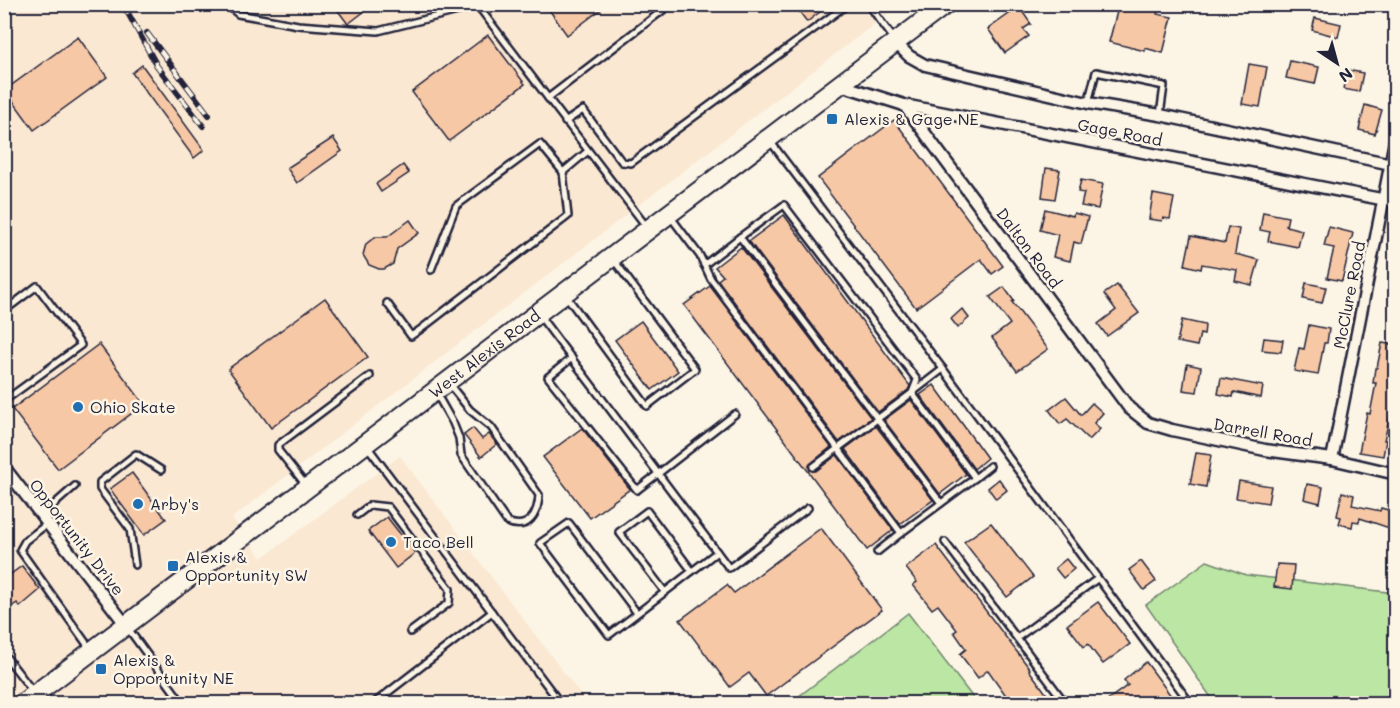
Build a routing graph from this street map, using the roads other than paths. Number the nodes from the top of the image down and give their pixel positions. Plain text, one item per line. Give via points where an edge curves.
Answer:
1 (226, 4) edge
2 (671, 4) edge
3 (848, 4) edge
4 (868, 4) edge
5 (946, 4) edge
6 (896, 42) junction
7 (842, 85) junction
8 (548, 98) junction
9 (1089, 102) junction
10 (904, 105) junction
11 (1160, 115) junction
12 (566, 122) junction
13 (1395, 136) edge
14 (769, 139) junction
15 (588, 151) junction
16 (1393, 165) edge
17 (562, 172) junction
18 (1383, 200) junction
19 (1395, 202) edge
20 (669, 215) junction
21 (649, 230) junction
22 (740, 237) junction
23 (612, 258) junction
24 (704, 265) junction
25 (431, 270) dead end
26 (564, 294) junction
27 (387, 303) dead end
28 (4, 311) edge
29 (538, 314) junction
30 (572, 358) junction
31 (943, 369) junction
32 (370, 376) dead end
33 (442, 387) junction
34 (912, 393) junction
35 (4, 401) edge
36 (1129, 408) joint
37 (735, 414) dead end
38 (878, 418) junction
39 (366, 445) junction
40 (838, 448) junction
41 (1332, 459) junction
42 (990, 466) dead end
43 (4, 467) edge
44 (813, 467) dead end
45 (161, 470) dead end
46 (659, 474) junction
47 (1395, 474) edge
48 (975, 477) junction
49 (75, 486) dead end
50 (308, 488) junction
51 (941, 503) junction
52 (808, 508) dead end
53 (357, 515) dead end
54 (44, 520) junction
55 (902, 533) junction
56 (945, 542) dead end
57 (717, 552) junction
58 (877, 552) dead end
59 (135, 566) dead end
60 (692, 571) junction
61 (1097, 579) junction
62 (665, 592) junction
63 (492, 612) junction
64 (637, 613) junction
65 (126, 625) junction
66 (410, 632) dead end
67 (1017, 638) junction
68 (92, 651) junction
69 (4, 654) edge
70 (29, 699) edge
71 (183, 704) edge
72 (373, 704) edge
73 (561, 704) edge
74 (1066, 704) edge
75 (1191, 704) edge

1 - 8 lane via 238,14 298,25 378,31 478,6
2 - 8 lane
3 - 12 lane via 631,163 622,162 583,110
4 - 6 lane
5 - 6 main road, West Alexis Road
6 - 7 main road, West Alexis Road
6 - 9 street, Gage Road via 925,65
7 - 10 street, Gage Road
7 - 14 main road, West Alexis Road
8 - 12 lane
9 - 11 street, Gage Road
9 - 11 lane via 1095,72 1164,86
10 - 18 street, Gage Road
10 - 36 street, Dalton Road
11 - 16 street, Gage Road
12 - 15 lane
13 - 16 street, McClure Road
14 - 20 main road, West Alexis Road
14 - 31 lane
15 - 17 lane
15 - 21 lane
16 - 18 street, McClure Road
17 - 25 lane via 540,144 512,164 456,206
17 - 27 lane via 568,216 421,329 411,336
18 - 19 street, Gage Road
18 - 41 street, McClure Road
20 - 21 main road, West Alexis Road
20 - 24 lane
21 - 23 main road, West Alexis Road
22 - 24 lane
22 - 34 lane via 784,205 917,380
22 - 38 lane
23 - 26 main road, West Alexis Road
23 - 26 lane via 695,369 647,406
24 - 40 lane
26 - 29 main road, West Alexis Road
28 - 35 lane via 38,286 81,345
29 - 30 lane
29 - 33 main road, West Alexis Road
30 - 46 lane
30 - 46 lane via 548,377 638,490
31 - 34 lane
31 - 61 lane
32 - 50 lane via 278,445
33 - 33 lane via 461,454 507,522 528,522 535,516 539,495 491,427
33 - 39 main road, West Alexis Road
34 - 38 lane
34 - 48 lane
36 - 41 street, Darrell Road via 1148,423 1172,430 1265,450
37 - 46 lane
38 - 40 lane
38 - 51 lane
39 - 50 main road, West Alexis Road
39 - 63 lane
40 - 44 lane
40 - 55 lane
41 - 47 street, Darrell Road
42 - 48 lane
43 - 54 street, Opportunity Drive
45 - 59 lane via 136,454 100,482 100,489 130,530
46 - 57 lane
48 - 51 lane
49 - 54 lane
50 - 65 main road, West Alexis Road
51 - 55 lane
52 - 57 lane via 729,568
53 - 66 lane via 370,505 388,507 450,589 449,603
54 - 65 street, Opportunity Drive
54 - 68 lane via 20,549
55 - 58 lane
56 - 67 lane
57 - 60 lane
60 - 62 lane
60 - 62 lane via 647,511 619,532
61 - 67 lane
61 - 75 lane
62 - 64 lane
63 - 72 lane
63 - 73 lane
64 - 64 lane via 609,635 540,543 569,523
65 - 68 main road, West Alexis Road
65 - 71 lane
67 - 74 lane
68 - 70 main road, West Alexis Road
69 - 70 lane

